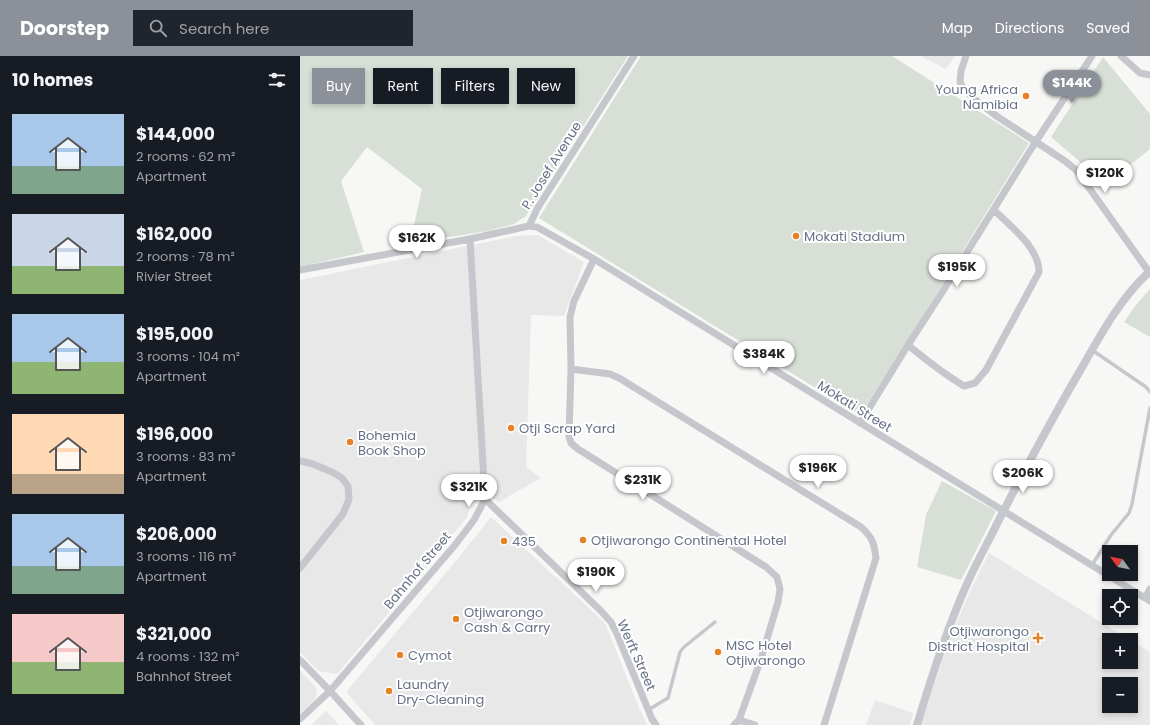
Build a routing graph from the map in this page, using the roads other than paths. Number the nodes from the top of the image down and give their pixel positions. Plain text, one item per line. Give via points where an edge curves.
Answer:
1 (634, 56) edge
2 (966, 56) edge
3 (1092, 56) edge
4 (1122, 56) edge
5 (1150, 76) edge
6 (1036, 141) junction
7 (994, 210) junction
8 (529, 226) junction
9 (470, 239) junction
10 (594, 259) junction
11 (300, 270) edge
12 (1149, 272) edge
13 (908, 345) junction
14 (1092, 350) junction
15 (571, 369) junction
16 (1150, 392) edge
17 (1150, 408) edge
18 (860, 423) junction
19 (300, 460) edge
20 (485, 499) junction
21 (1004, 510) junction
22 (1092, 565) junction
23 (300, 568) edge
24 (1150, 589) edge
25 (1148, 599) edge
26 (714, 622) dead end
27 (300, 660) edge
28 (330, 691) junction
29 (648, 710) junction
30 (300, 720) edge
31 (737, 722) edge
32 (361, 725) edge
33 (656, 725) edge
34 (755, 725) edge
35 (824, 725) edge
36 (917, 725) edge

1 - 8 street, P. Josef Avenue via 537,209
2 - 6 street via 960,82 964,89 973,98
3 - 6 street
4 - 5 street via 1140,73
6 - 7 street
6 - 12 street via 1076,170
7 - 13 street
7 - 13 street via 1029,244 1039,264 1039,272 986,370 975,383 964,386
8 - 9 street
8 - 10 street, Mokati Street via 537,227
9 - 11 street
9 - 20 street
10 - 15 street via 574,301 570,317
10 - 18 street, Mokati Street
12 - 14 street via 1124,299
13 - 18 street
14 - 16 lane
14 - 21 street
15 - 31 street via 569,436 572,443 766,567 777,577 780,590 778,602 761,659
15 - 35 street via 610,374 619,378 861,527 870,535 875,546 876,558
17 - 22 lane via 1129,513
18 - 21 street, Mokati Street
19 - 23 street via 342,478 348,486 349,499 343,514
20 - 28 street, Bahnhof Street via 474,520 455,545
20 - 29 street, Werft Street via 611,622
21 - 22 street, Mokati Street
21 - 36 street via 967,584 948,630
22 - 25 street, Mokati Street
24 - 25 street
26 - 29 lane via 680,652 668,698
27 - 28 street
28 - 30 street, Bahnhof Street
28 - 32 street
29 - 33 street, Werft Street
31 - 34 street

